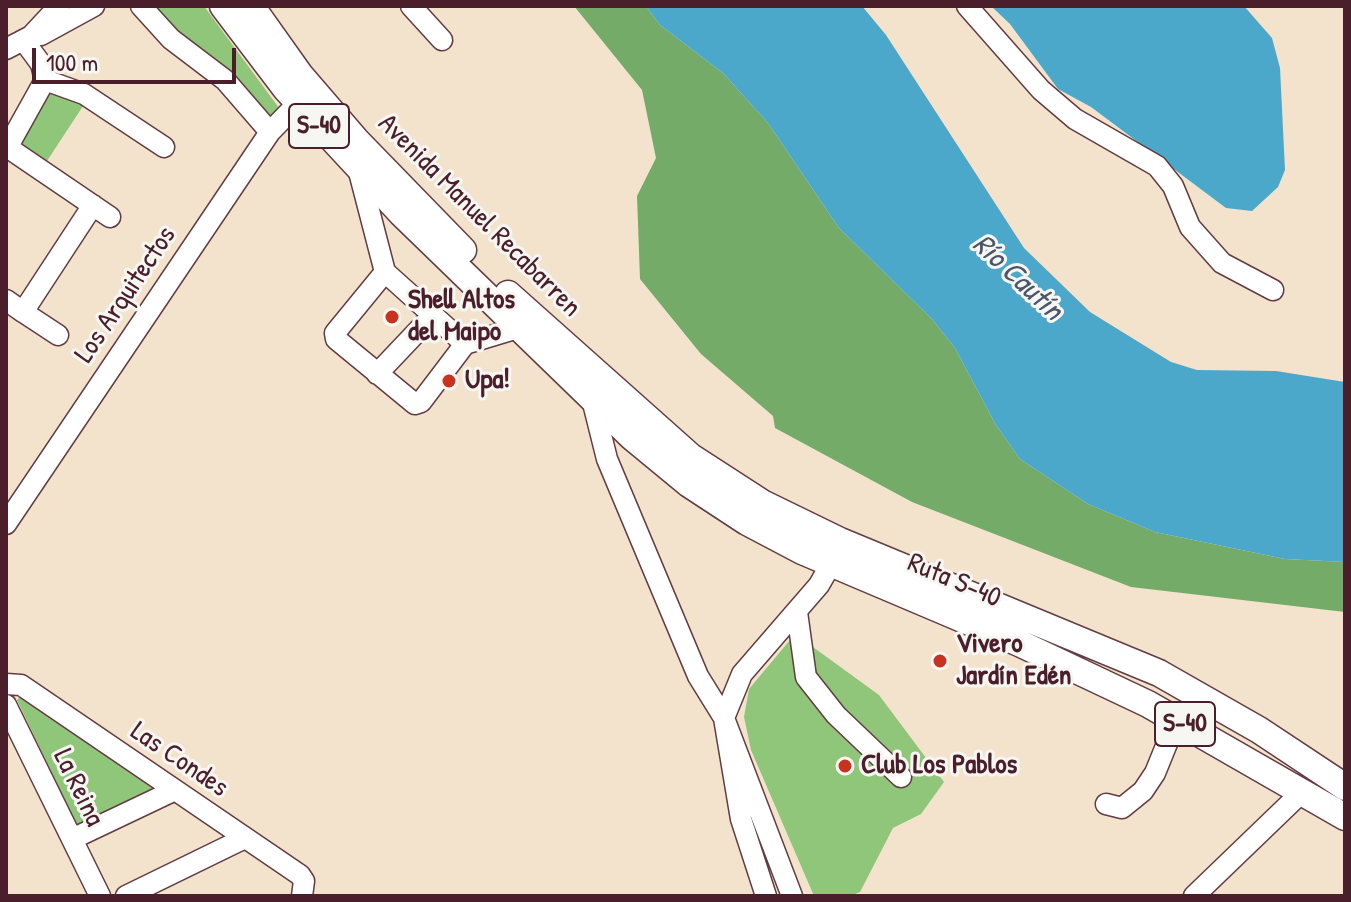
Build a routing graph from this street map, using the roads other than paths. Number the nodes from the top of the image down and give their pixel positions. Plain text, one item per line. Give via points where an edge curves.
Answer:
1 (59, 6) edge
2 (94, 6) edge
3 (141, 6) edge
4 (223, 6) edge
5 (251, 6) edge
6 (411, 6) edge
7 (967, 6) edge
8 (442, 40) dead end
9 (20, 42) edge
10 (43, 72) junction
11 (298, 103) junction
12 (270, 132) junction
13 (164, 147) dead end
14 (7, 148) edge
15 (358, 168) junction
16 (385, 272) junction
17 (1273, 290) dead end
18 (6, 300) edge
19 (23, 312) junction
20 (432, 316) junction
21 (518, 328) junction
22 (58, 335) dead end
23 (465, 344) junction
24 (377, 374) junction
25 (592, 399) junction
26 (639, 429) junction
27 (607, 459) junction
28 (6, 524) edge
29 (836, 552) junction
30 (797, 612) junction
31 (742, 674) junction
32 (698, 676) junction
33 (6, 684) edge
34 (6, 705) edge
35 (724, 718) junction
36 (1177, 719) junction
37 (901, 777) dead end
38 (1345, 787) edge
39 (173, 791) junction
40 (1303, 791) junction
41 (1106, 804) dead end
42 (1345, 817) edge
43 (245, 838) junction
44 (72, 839) junction
45 (100, 896) edge
46 (126, 896) edge
47 (302, 896) edge
48 (766, 896) edge
49 (792, 896) edge
50 (1194, 896) edge

1 - 9 street
2 - 9 street
3 - 12 street via 171,39 225,80
4 - 11 main road, Avenida Manuel Recabarren / S-40
5 - 26 main road, Avenida Manuel Recabarren / S-40 via 356,140
6 - 8 street
7 - 17 street via 1041,90 1075,119 1157,166 1173,186 1190,227 1222,263
9 - 10 street
10 - 13 street
10 - 14 street
11 - 12 street, Los Arquitectos
11 - 15 main road, Avenida Manuel Recabarren / S-40
12 - 28 street, Los Arquitectos
14 - 19 street via 102,211
15 - 16 street
15 - 21 main road, Avenida Manuel Recabarren / S-40
16 - 20 street
16 - 24 street via 335,336
18 - 19 street
19 - 22 street
20 - 23 street
20 - 24 street
21 - 23 street
21 - 25 main road, Avenida Manuel Recabarren / S-40
23 - 24 street via 421,402 415,404
25 - 26 main road, Avenida Manuel Recabarren / S-40
25 - 27 street
26 - 27 street via 617,443
26 - 29 main road, Ruta S-40 / S-40 via 788,517
27 - 32 street
29 - 30 street
29 - 36 main road, Ruta S-40 / S-40
29 - 38 main road, Ruta S-40 / S-40 via 1159,673
30 - 31 street
30 - 37 street via 806,677 836,715
31 - 32 street
31 - 35 street
32 - 35 street
33 - 39 street, Las Condes via 21,685
34 - 44 street, La Reina
35 - 48 street via 741,819
35 - 49 street
36 - 40 main road, Ruta S-40 / S-40
36 - 41 street via 1143,791 1122,808
39 - 43 street, Las Condes
39 - 44 street
40 - 42 main road, Ruta S-40 / S-40
40 - 50 street
43 - 46 street
43 - 47 street, Las Condes via 300,875
44 - 45 street, La Reina

